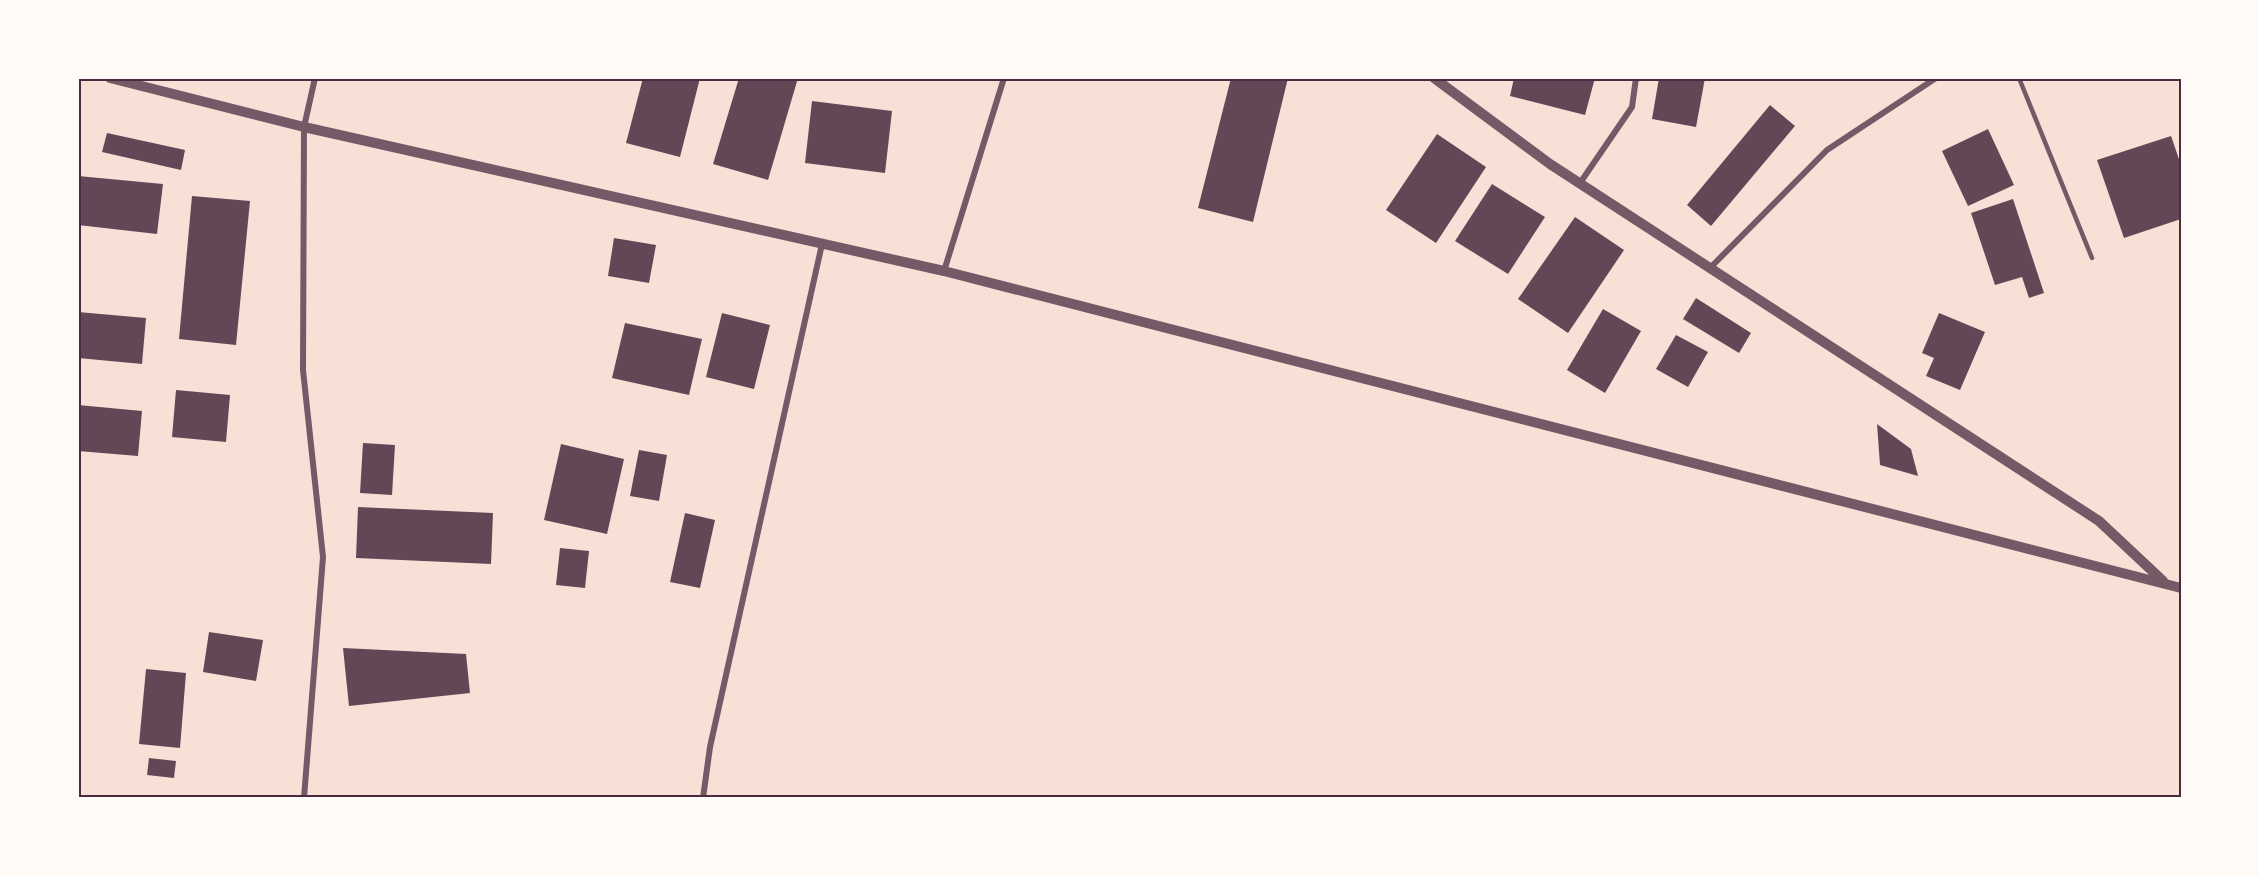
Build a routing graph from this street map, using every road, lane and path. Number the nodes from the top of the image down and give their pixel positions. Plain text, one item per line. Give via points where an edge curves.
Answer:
1 (110, 78) edge
2 (315, 78) edge
3 (1004, 78) edge
4 (1434, 78) edge
5 (1636, 78) edge
6 (1936, 78) edge
7 (2019, 78) edge
8 (304, 127) junction
9 (1580, 183) junction
10 (822, 244) junction
11 (2092, 258) dead end
12 (1710, 268) junction
13 (944, 271) junction
14 (2166, 583) junction
15 (2181, 588) edge
16 (304, 798) edge
17 (703, 798) edge

1 - 8 street
2 - 8 street
3 - 13 street
4 - 9 street
5 - 9 street via 1632,107
6 - 12 street via 1827,150
7 - 11 lane
8 - 10 street
8 - 16 street via 303,370 323,557
9 - 12 street
10 - 13 street
10 - 17 street via 710,747
12 - 14 street via 2099,521
13 - 14 street
14 - 15 street

